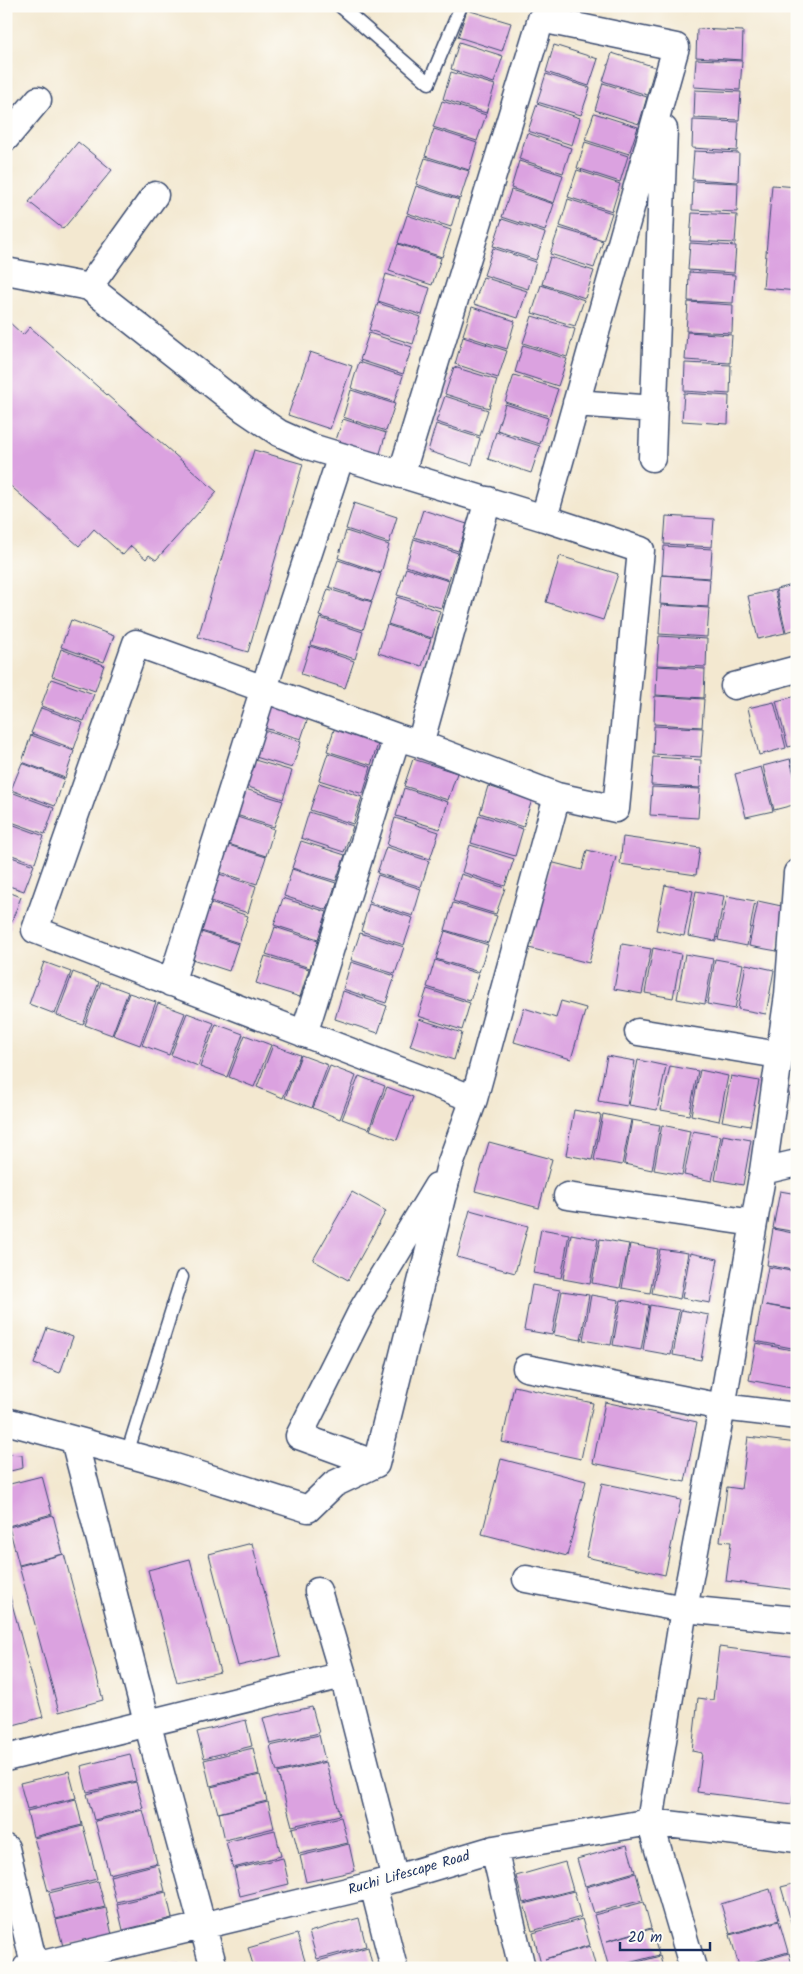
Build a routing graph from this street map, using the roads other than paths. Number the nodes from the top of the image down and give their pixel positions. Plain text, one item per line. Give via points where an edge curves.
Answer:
1 (340, 6) edge
2 (461, 6) edge
3 (665, 85) junction
4 (38, 100) dead end
5 (6, 138) edge
6 (155, 196) dead end
7 (6, 271) edge
8 (90, 287) junction
9 (576, 403) junction
10 (654, 408) junction
11 (341, 456) junction
12 (652, 458) dead end
13 (402, 474) junction
14 (488, 500) junction
15 (544, 518) junction
16 (797, 669) edge
17 (734, 686) dead end
18 (264, 688) junction
19 (409, 740) junction
20 (558, 796) junction
21 (797, 874) edge
22 (171, 984) junction
23 (792, 994) edge
24 (638, 1032) dead end
25 (304, 1034) junction
26 (779, 1055) junction
27 (474, 1098) junction
28 (797, 1163) edge
29 (450, 1165) junction
30 (763, 1170) junction
31 (566, 1196) dead end
32 (754, 1223) junction
33 (182, 1277) dead end
34 (526, 1368) dead end
35 (722, 1407) junction
36 (797, 1416) edge
37 (6, 1421) edge
38 (74, 1440) junction
39 (127, 1454) junction
40 (376, 1464) junction
41 (526, 1579) dead end
42 (318, 1591) dead end
43 (684, 1609) junction
44 (797, 1620) edge
45 (343, 1675) junction
46 (147, 1722) junction
47 (6, 1758) edge
48 (650, 1822) junction
49 (797, 1839) edge
50 (6, 1848) edge
51 (494, 1849) junction
52 (384, 1882) junction
53 (203, 1927) junction
54 (32, 1967) edge
55 (214, 1968) edge
56 (394, 1968) edge
57 (522, 1968) edge
58 (692, 1968) edge

1 - 2 lane via 429,83
3 - 9 street
3 - 10 street
3 - 13 street via 676,47 541,19
4 - 5 street
6 - 8 street
7 - 8 street
8 - 11 street via 245,410 279,433
9 - 10 street
9 - 15 street
10 - 12 street
11 - 13 street
11 - 18 street
13 - 14 street
14 - 15 street
14 - 19 street
15 - 20 street via 641,550 616,809
16 - 17 street
18 - 19 street
18 - 22 street
18 - 22 street via 136,643 35,930
19 - 20 street
19 - 25 street
20 - 27 street
21 - 23 street
22 - 25 street
23 - 26 street
24 - 26 street
25 - 27 street
26 - 30 street
27 - 29 street
28 - 30 street
29 - 40 street
29 - 40 street via 362,1310 299,1436
30 - 32 street
31 - 32 street
32 - 35 street
33 - 39 lane
34 - 35 street
35 - 36 street
35 - 43 street
37 - 38 street
38 - 39 street
38 - 46 street
39 - 40 street via 308,1509 334,1484
41 - 43 street
42 - 45 street
43 - 44 street
43 - 48 street
45 - 46 street
45 - 52 street
46 - 47 street
46 - 53 street
48 - 49 street, Ruchi Lifescape Road
48 - 51 street, Ruchi Lifescape Road
48 - 58 street
50 - 54 street
51 - 52 street, Ruchi Lifescape Road
51 - 57 street
52 - 53 street, Ruchi Lifescape Road
52 - 56 street
53 - 54 street, Ruchi Lifescape Road
53 - 55 street

